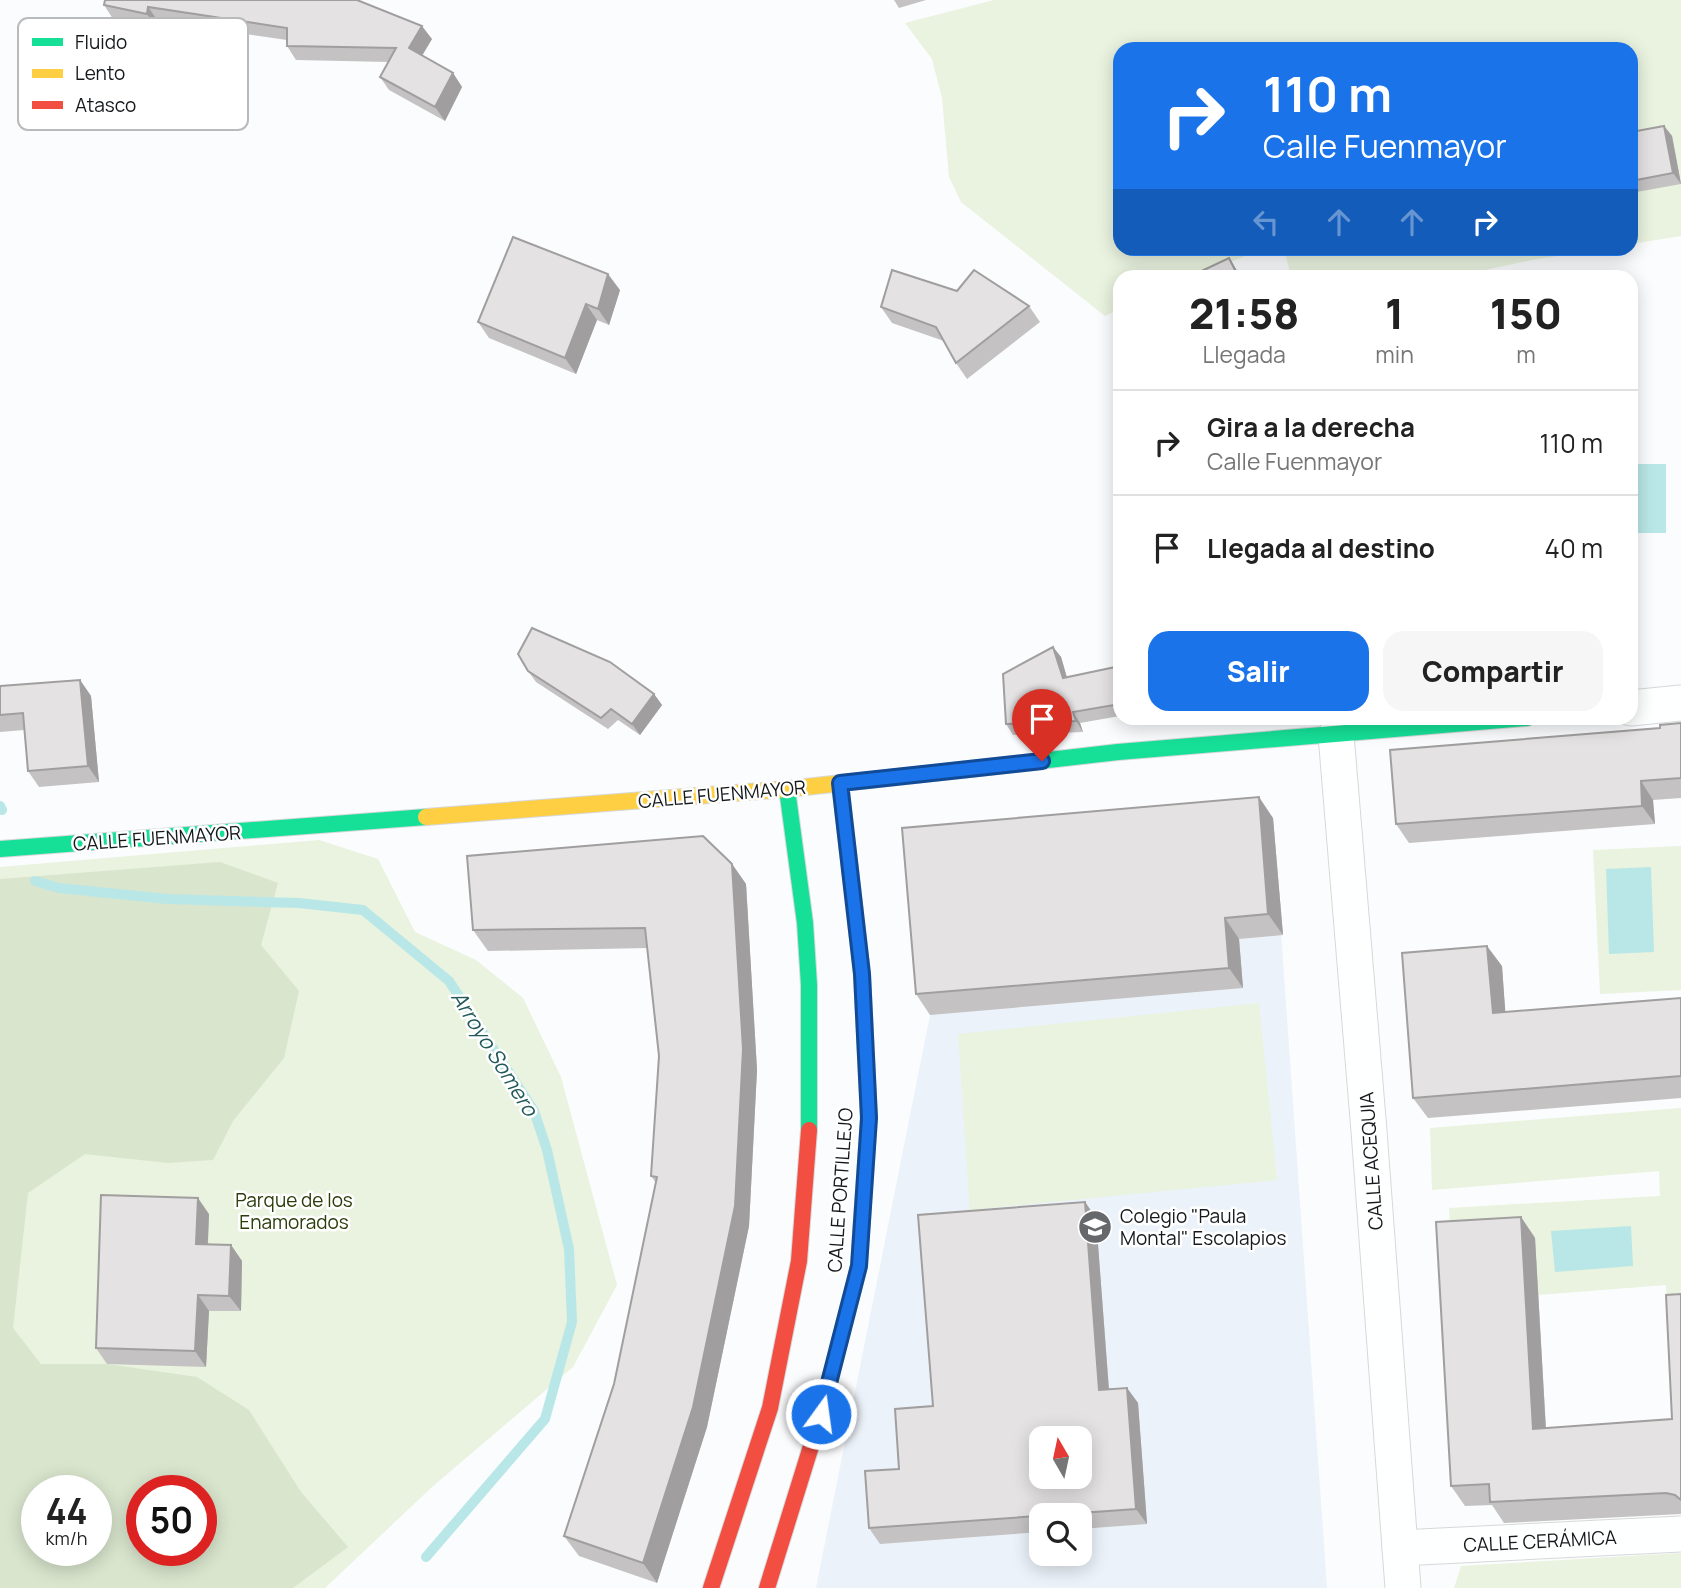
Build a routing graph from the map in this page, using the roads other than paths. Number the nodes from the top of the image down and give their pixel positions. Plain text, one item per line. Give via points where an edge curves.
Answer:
1 (1681, 703) edge
2 (1638, 707) edge
3 (1448, 725) edge
4 (1336, 735) junction
5 (840, 783) junction
6 (786, 789) junction
7 (0, 849) edge
8 (1681, 1534) edge
9 (1400, 1548) junction
10 (711, 1588) edge
11 (767, 1588) edge
12 (1403, 1588) edge

1 - 2 street
3 - 4 main road, CALLE FUENMAYOR
4 - 5 main road, CALLE FUENMAYOR via 1118,752
4 - 9 street, CALLE ACEQUIA
5 - 6 main road, CALLE FUENMAYOR
5 - 11 main road, CALLE PORTILLEJO via 862,974 869,1118 859,1266 821,1414
6 - 7 main road, CALLE FUENMAYOR
6 - 10 main road, CALLE PORTILLEJO via 805,923 808,985 810,1118 799,1261 771,1408
8 - 9 street, CALLE CERÁMICA
9 - 12 street, CALLE ACEQUIA

